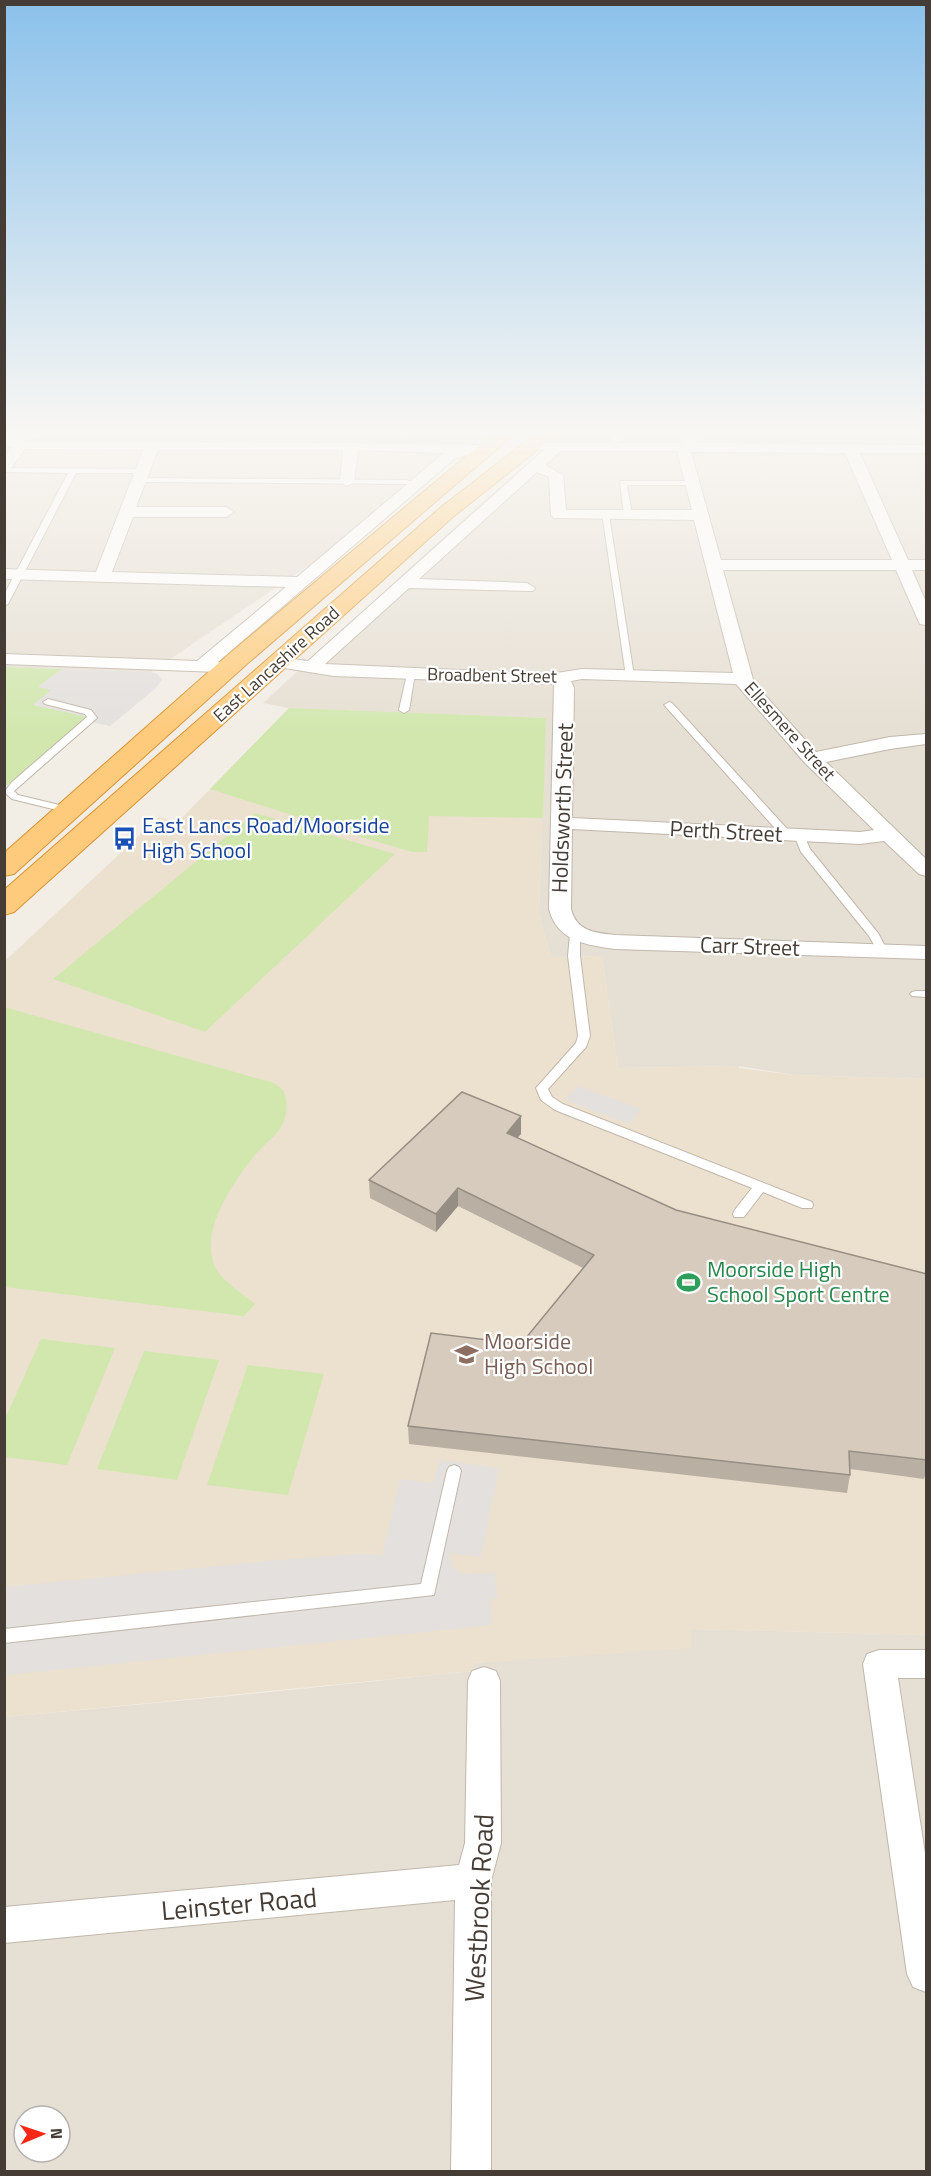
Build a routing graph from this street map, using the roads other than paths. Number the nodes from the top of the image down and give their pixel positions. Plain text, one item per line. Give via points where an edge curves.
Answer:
1 (38, 531) edge
2 (121, 531) edge
3 (360, 531) edge
4 (382, 531) edge
5 (426, 531) edge
6 (457, 531) edge
7 (607, 531) edge
8 (704, 531) edge
9 (888, 531) edge
10 (713, 565) junction
11 (903, 565) junction
12 (927, 565) edge
13 (12, 574) edge
14 (103, 576) junction
15 (300, 582) junction
16 (403, 583) junction
17 (527, 588) dead end
18 (4, 604) edge
19 (927, 620) edge
20 (4, 659) edge
21 (278, 662) junction
22 (202, 666) junction
23 (312, 667) junction
24 (228, 668) junction
25 (411, 674) junction
26 (630, 676) junction
27 (561, 677) junction
28 (743, 679) junction
29 (48, 702) dead end
30 (669, 705) dead end
31 (404, 710) dead end
32 (927, 739) edge
33 (812, 759) junction
34 (69, 810) junction
35 (562, 824) junction
36 (889, 834) junction
37 (793, 835) junction
38 (919, 854) edge
39 (4, 868) edge
40 (927, 870) edge
41 (4, 906) edge
42 (575, 934) junction
43 (882, 950) junction
44 (927, 953) edge
45 (760, 1187) junction
46 (807, 1205) dead end
47 (739, 1214) dead end
48 (454, 1471) dead end
49 (4, 1636) edge
50 (927, 1664) edge
51 (484, 1681) dead end
52 (473, 1881) junction
53 (4, 1925) edge
54 (927, 1974) edge
55 (471, 2172) edge

1 - 13 lane
2 - 14 street
3 - 15 street
4 - 24 highway, East Lancashire Road
5 - 21 highway, East Lancashire Road
6 - 16 street
7 - 26 lane
8 - 10 street, Ellesmere Street
9 - 11 street
10 - 11 street
10 - 28 street, Ellesmere Street
11 - 12 street
11 - 19 street
13 - 14 street
13 - 18 lane
14 - 15 street
15 - 22 street
16 - 17 street
16 - 23 street
20 - 22 street
21 - 23 street, Broadbent Street
21 - 41 highway, East Lancashire Road
22 - 24 street
23 - 25 street, Broadbent Street
24 - 34 highway, East Lancashire Road
25 - 27 street, Broadbent Street
25 - 31 lane
26 - 27 street, Broadbent Street
26 - 28 street, Broadbent Street
27 - 35 street, Holdsworth Street via 565,688
28 - 33 street, Ellesmere Street
29 - 34 lane via 88,712 92,718 9,791
30 - 37 lane
32 - 33 street
33 - 36 street, Ellesmere Street
34 - 39 highway, East Lancashire Road
35 - 37 street, Perth Street
35 - 42 street, Holdsworth Street via 560,909 565,926
36 - 37 street, Perth Street via 860,838
36 - 38 street, Ellesmere Street
37 - 43 lane
38 - 40 street, Ellesmere Street
42 - 43 street, Carr Street via 615,942
42 - 45 lane via 584,1036 582,1044 546,1081 543,1094 559,1107
43 - 44 street, Carr Street
45 - 46 lane
45 - 47 lane
48 - 49 lane via 428,1590
50 - 54 street via 879,1664
51 - 52 street, Westbrook Road via 483,1843
52 - 53 street, Leinster Road
52 - 55 street, Westbrook Road

